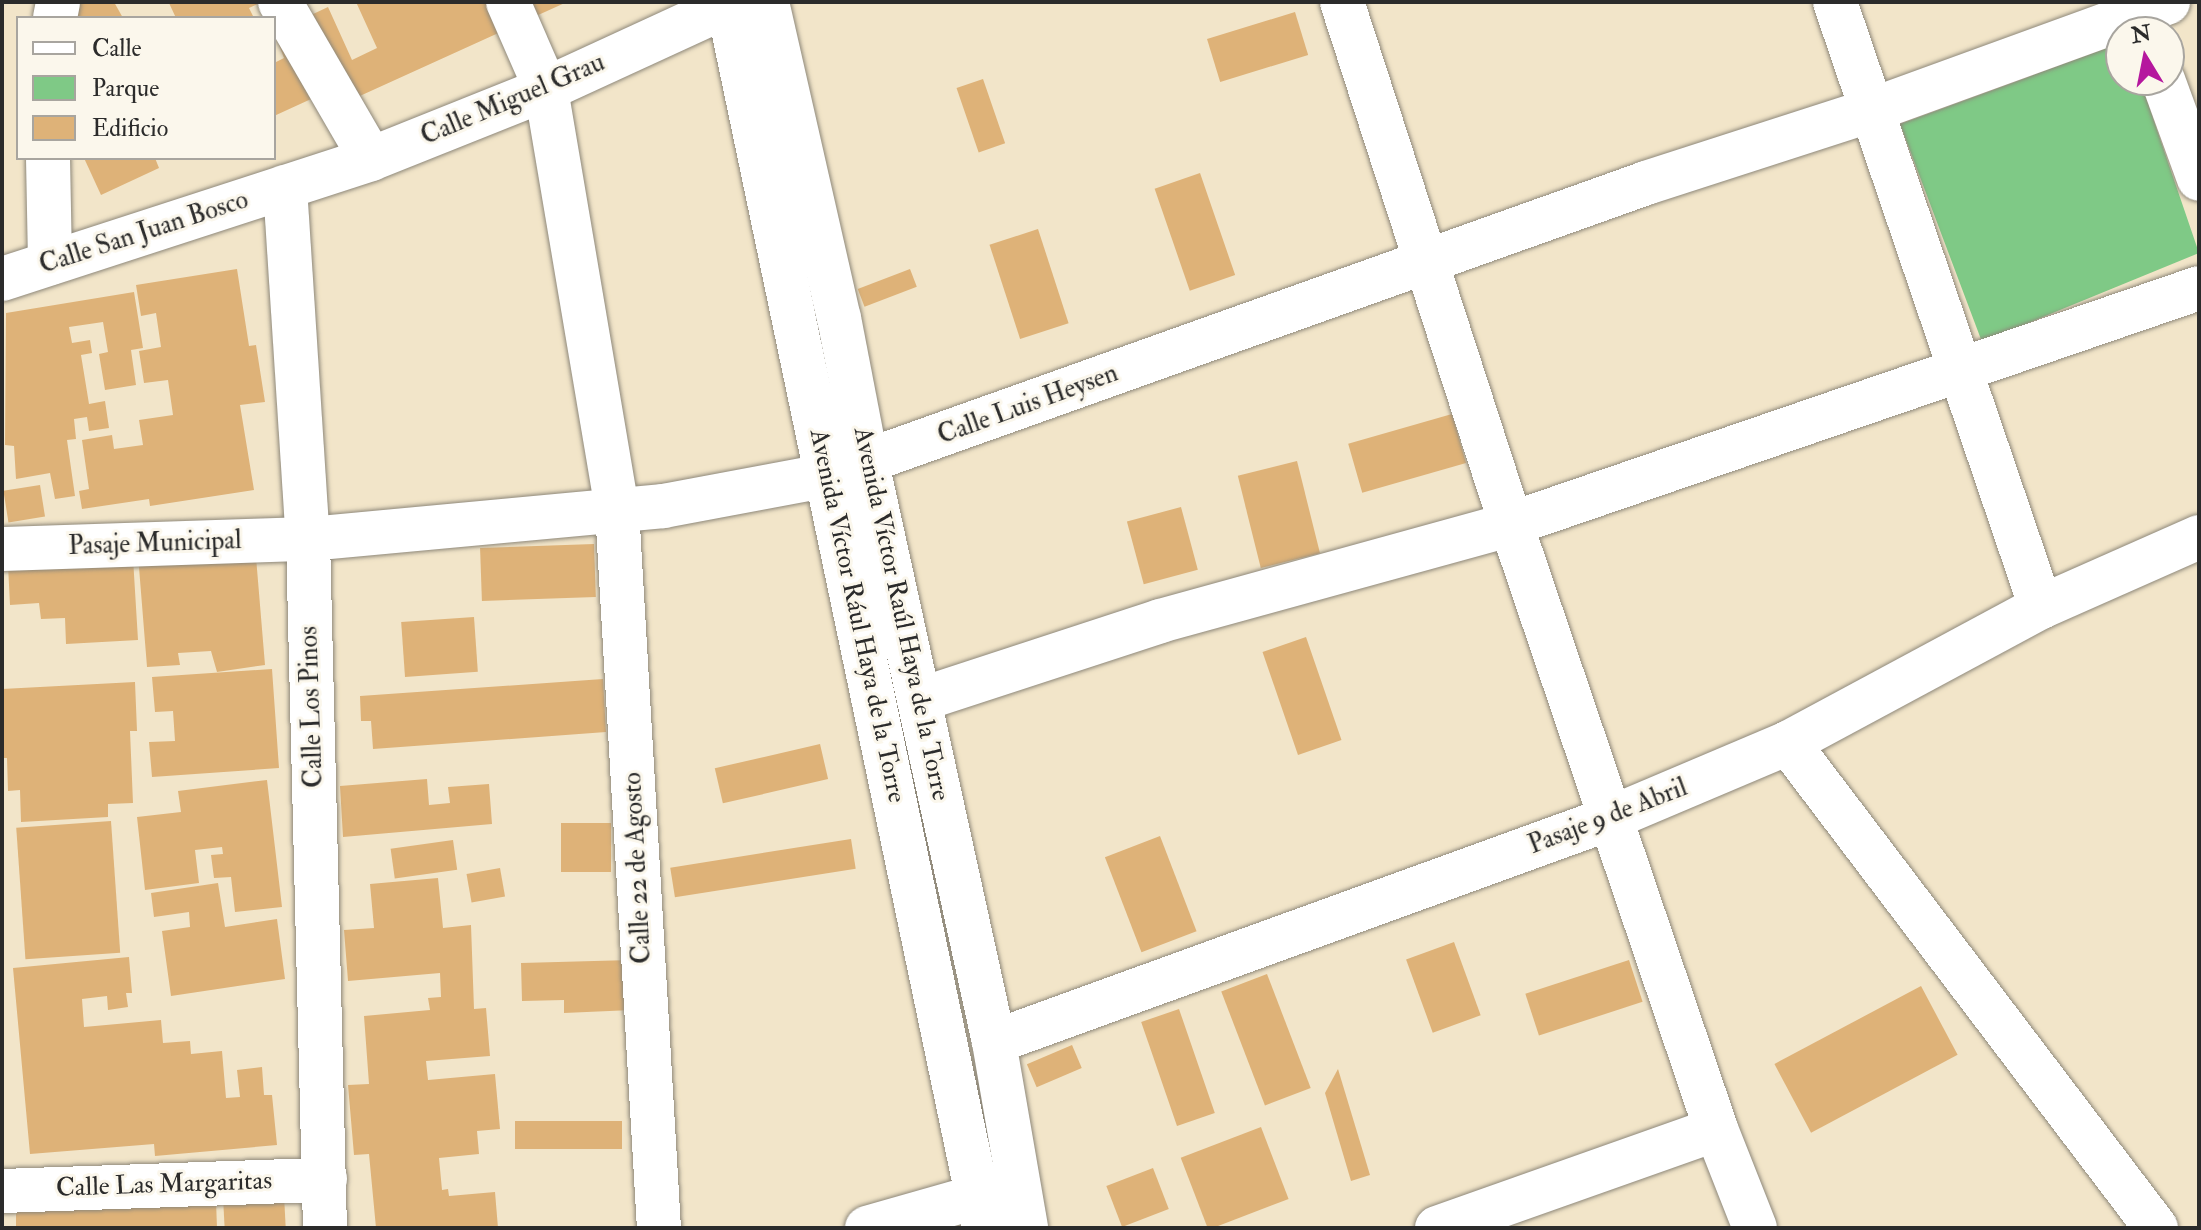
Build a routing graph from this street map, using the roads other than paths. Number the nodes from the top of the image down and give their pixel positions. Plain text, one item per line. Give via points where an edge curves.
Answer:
1 (280, 2) edge
2 (508, 2) edge
3 (1342, 2) edge
4 (1835, 2) edge
5 (743, 3) edge
6 (2105, 31) edge
7 (546, 89) junction
8 (2169, 96) edge
9 (1872, 110) junction
10 (371, 159) junction
11 (48, 160) edge
12 (2199, 179) edge
13 (285, 187) junction
14 (50, 263) junction
15 (1429, 263) junction
16 (2, 279) edge
17 (2199, 288) edge
18 (1960, 370) junction
19 (848, 469) junction
20 (617, 509) junction
21 (1511, 524) junction
22 (2199, 537) edge
23 (308, 539) junction
24 (2, 549) edge
25 (2041, 607) junction
26 (919, 700) junction
27 (1788, 743) junction
28 (1611, 818) junction
29 (994, 1042) junction
30 (1716, 1129) junction
31 (325, 1180) junction
32 (2, 1193) edge
33 (993, 1203) edge
34 (3, 1228) edge
35 (325, 1228) edge
36 (659, 1228) edge
37 (867, 1228) edge
38 (1026, 1228) edge
39 (1437, 1228) edge
40 (1755, 1228) edge
41 (2156, 1228) edge

1 - 10 street
2 - 7 street, Calle 22 de Agosto
3 - 15 street
4 - 9 street
5 - 7 street, Calle Miguel Grau
5 - 19 street, Avenida Víctor Rául Haya de la Torre
6 - 9 street, Calle Luis Heysen
7 - 10 street, Calle Miguel Grau
7 - 20 street, Calle 22 de Agosto
8 - 12 street
9 - 15 street, Calle Luis Heysen via 1646,183
9 - 18 street
10 - 13 street, Calle Miguel Grau
11 - 14 street
13 - 14 street, Calle San Juan Bosco
13 - 23 street, Calle Los Pinos
14 - 16 street, Calle San Juan Bosco
15 - 19 street, Calle Luis Heysen
15 - 21 street
17 - 18 street
18 - 21 street
18 - 25 street
19 - 20 street, Calle Luis Heysen via 678,504
19 - 26 street, Avenida Víctor Raúl Haya de la Torre
19 - 33 street, Avenida Víctor Rául Haya de la Torre
20 - 23 street, Pasaje Municipal
20 - 36 street, Calle 22 de Agosto
21 - 26 street via 1160,621
21 - 28 street
22 - 25 street, Pasaje 9 de Abril
23 - 24 street, Pasaje Municipal
23 - 31 street, Calle Los Pinos
25 - 27 street, Pasaje 9 de Abril
26 - 29 street, Avenida Víctor Raúl Haya de la Torre
27 - 28 street, Pasaje 9 de Abril
27 - 41 street
28 - 29 street, Pasaje 9 de Abril
28 - 30 street
29 - 33 street, Avenida Víctor Raúl Haya de la Torre
30 - 39 street
30 - 40 street
31 - 32 street, Calle Las Margaritas
31 - 35 street, Calle Los Pinos
32 - 34 street
33 - 37 street
33 - 38 street, Avenida Víctor Raúl Haya de la Torre

